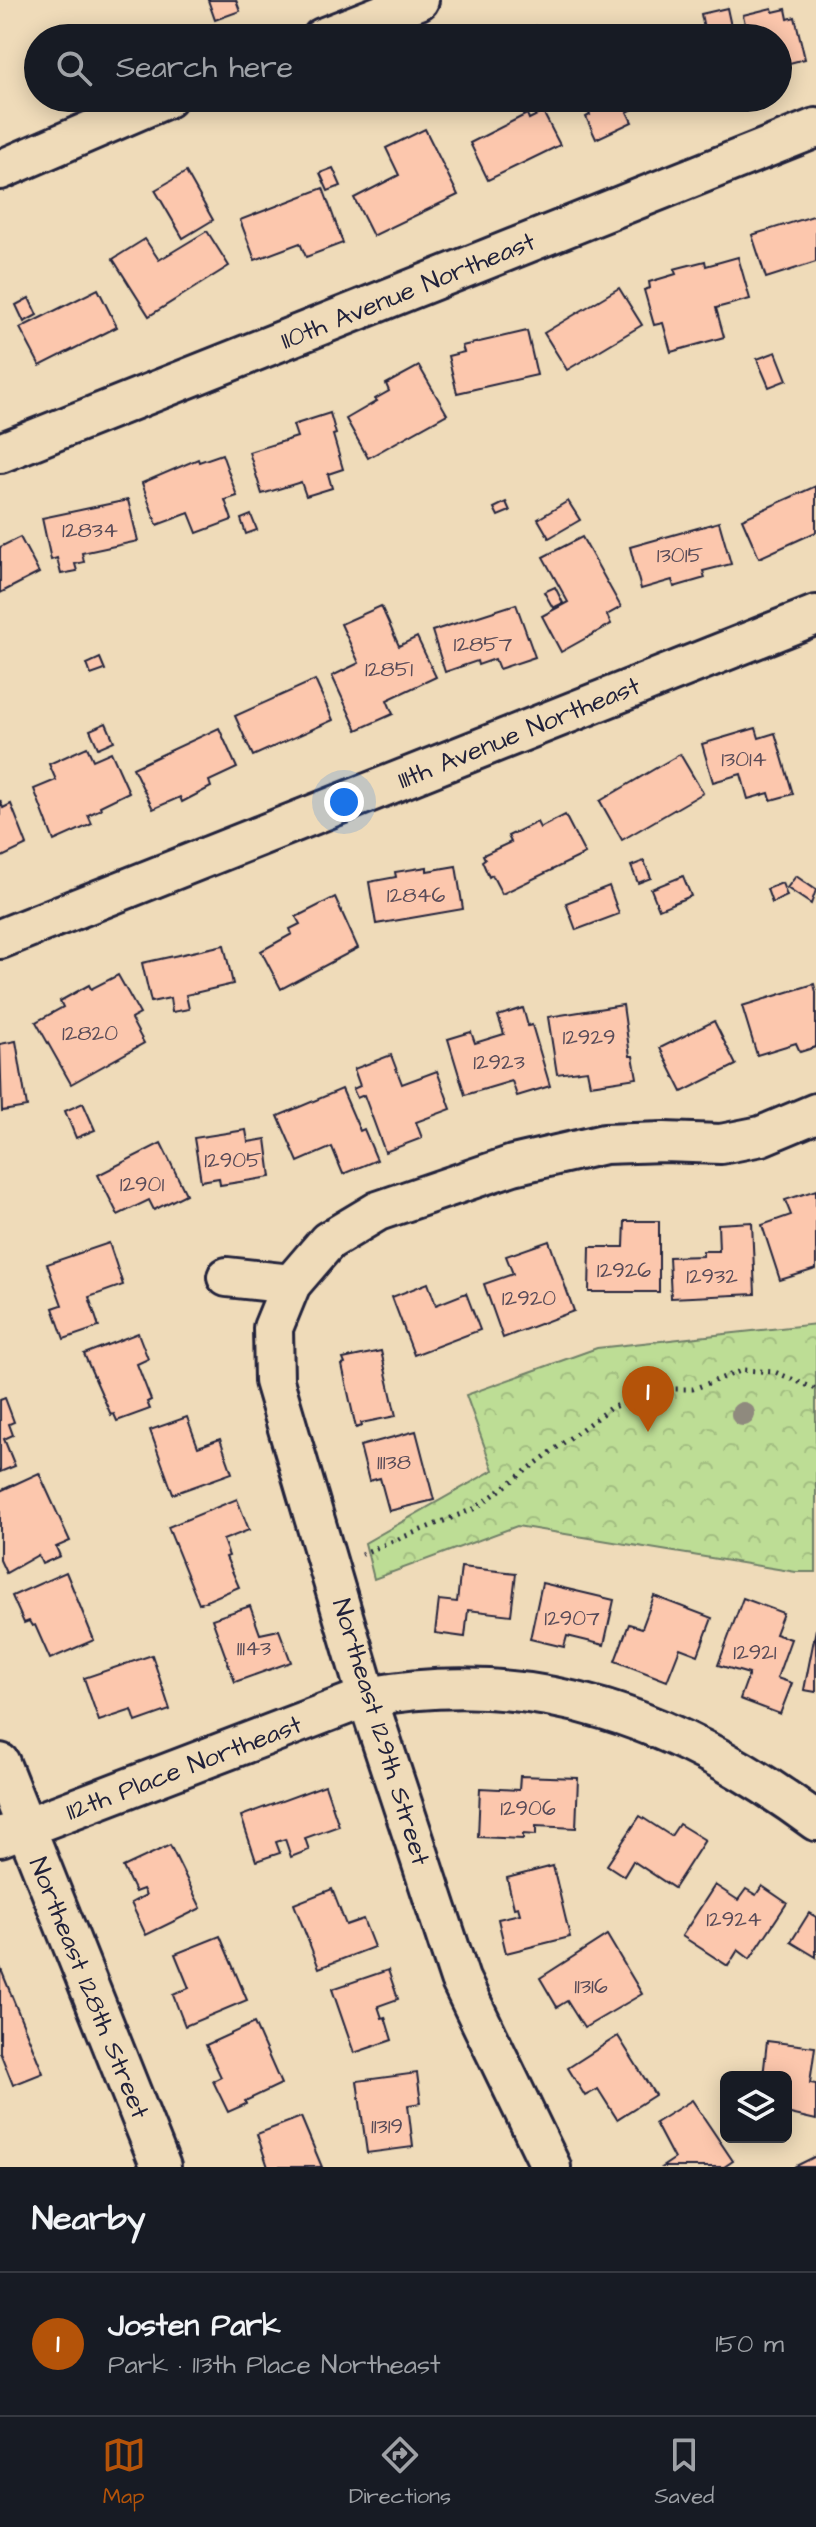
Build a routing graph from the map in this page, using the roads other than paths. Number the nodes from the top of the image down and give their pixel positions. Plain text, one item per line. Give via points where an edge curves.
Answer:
1 (419, 0) edge
2 (358, 24) edge
3 (135, 112) edge
4 (816, 128) edge
5 (0, 170) edge
6 (0, 453) edge
7 (816, 615) edge
8 (0, 939) edge
9 (816, 1113) edge
10 (227, 1277) dead end
11 (291, 1284) junction
12 (367, 1697) junction
13 (0, 1763) edge
14 (816, 1821) edge
15 (12, 1833) edge
16 (161, 2167) edge
17 (551, 2167) edge

1 - 2 street
3 - 5 street
4 - 6 street, 110th Avenue Northeast
7 - 8 street, 111th Avenue Northeast
9 - 11 street, Northeast 129th Street via 761,1136 721,1144 604,1144 513,1165 378,1211 328,1241
10 - 11 street
11 - 12 street, Northeast 129th Street via 273,1328 274,1381
12 - 14 street, 112th Place Northeast via 465,1687 520,1690 579,1702 634,1719 718,1756
12 - 15 street, 112th Place Northeast
12 - 17 street, Northeast 129th Street via 460,1979
13 - 15 street, Northeast 128th Street
15 - 16 street, Northeast 128th Street

